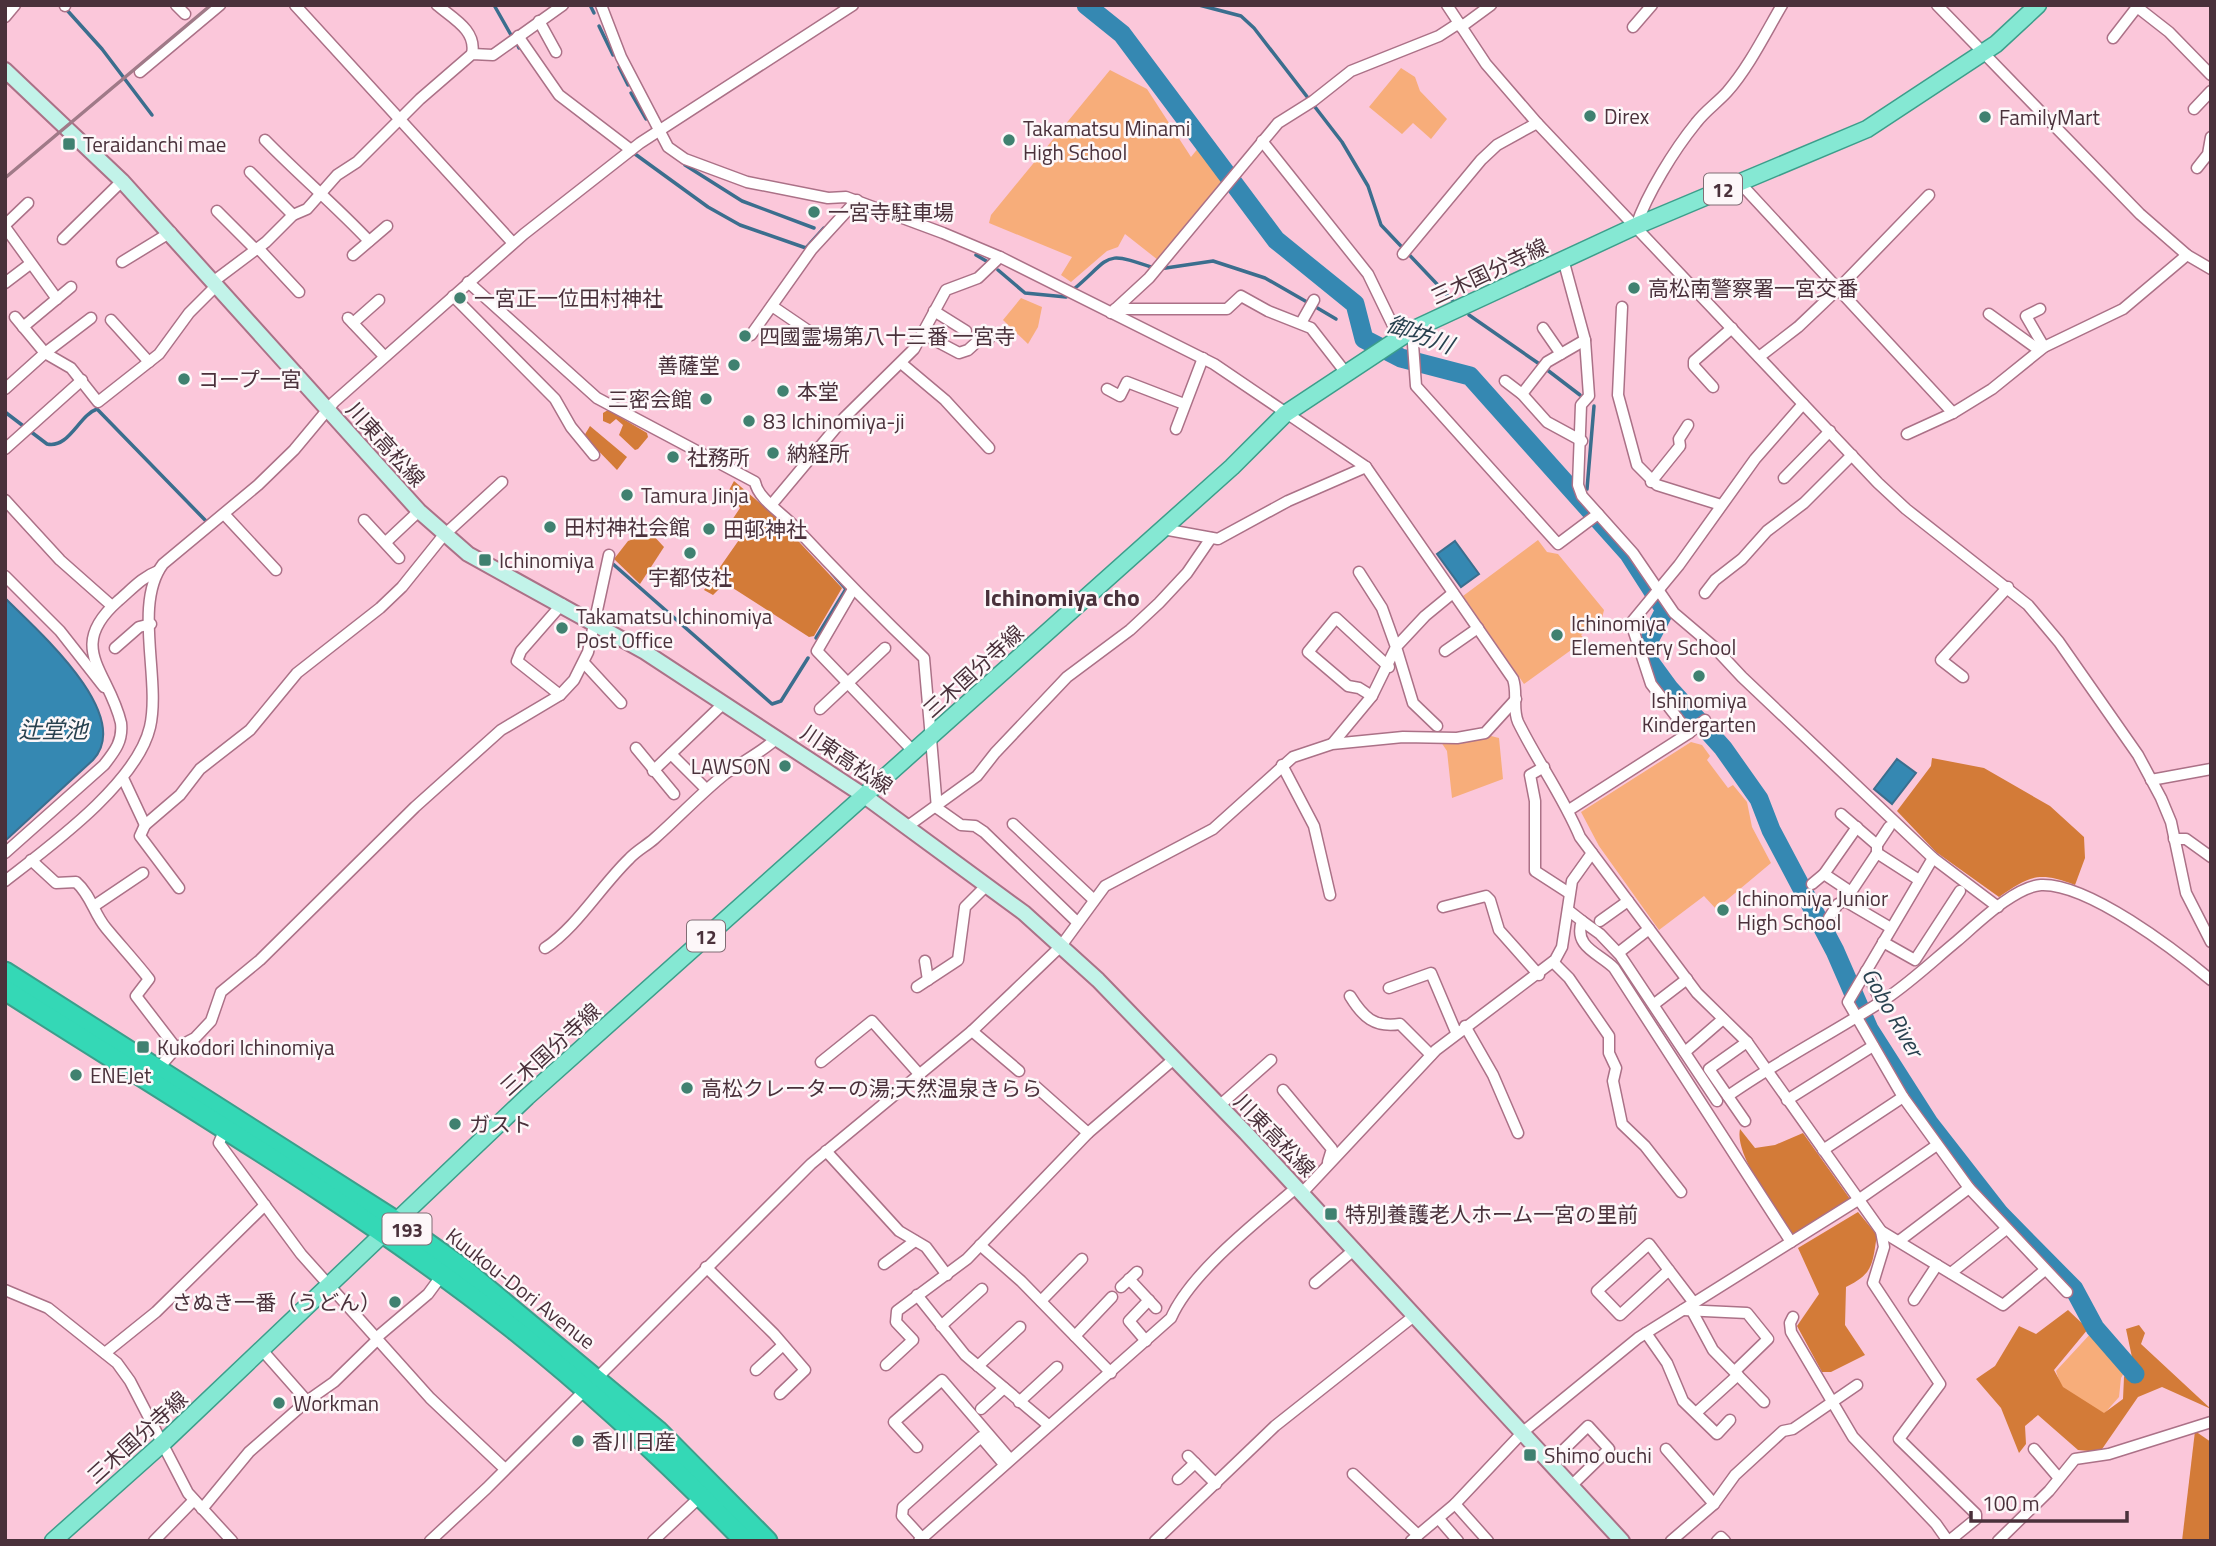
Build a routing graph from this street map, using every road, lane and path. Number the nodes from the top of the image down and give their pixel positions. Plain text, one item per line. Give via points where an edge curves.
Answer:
1 (15, 5) edge
2 (176, 5) edge
3 (220, 5) edge
4 (295, 5) edge
5 (437, 5) edge
6 (563, 5) edge
7 (612, 5) edge
8 (853, 5) edge
9 (1447, 5) edge
10 (1491, 5) edge
11 (1652, 5) edge
12 (1782, 5) edge
13 (1937, 5) edge
14 (2038, 5) edge
15 (602, 9) edge
16 (185, 14) dead end
17 (5, 17) edge
18 (539, 21) junction
19 (1460, 25) junction
20 (1633, 27) dead end
21 (518, 36) junction
22 (2113, 38) dead end
23 (556, 52) dead end
24 (1982, 53) junction
25 (472, 54) junction
26 (5, 70) edge
27 (140, 72) dead end
28 (2211, 75) edge
29 (2211, 91) edge
30 (2194, 109) dead end
31 (401, 121) junction
32 (1537, 122) junction
33 (659, 131) junction
34 (2211, 137) edge
35 (265, 140) dead end
36 (1262, 141) junction
37 (631, 150) junction
38 (2197, 168) dead end
39 (250, 172) dead end
40 (122, 181) junction
41 (1740, 183) junction
42 (321, 193) junction
43 (1929, 195) dead end
44 (857, 200) junction
45 (28, 203) dead end
46 (217, 211) dead end
47 (293, 215) junction
48 (5, 226) edge
49 (387, 226) dead end
50 (1636, 226) junction
51 (171, 232) junction
52 (63, 239) dead end
53 (369, 241) junction
54 (513, 243) junction
55 (257, 249) junction
56 (1404, 254) dead end
57 (353, 255) dead end
58 (2187, 255) junction
59 (1000, 257) junction
60 (1563, 259) junction
61 (122, 262) dead end
62 (30, 264) junction
63 (2211, 268) edge
64 (468, 282) junction
65 (5, 283) edge
66 (216, 283) junction
67 (71, 287) dead end
68 (1838, 289) junction
69 (299, 292) dead end
70 (453, 296) junction
71 (57, 299) junction
72 (379, 300) dead end
73 (1314, 300) dead end
74 (772, 306) junction
75 (1622, 307) dead end
76 (2040, 309) dead end
77 (934, 311) junction
78 (1113, 311) junction
79 (1989, 314) dead end
80 (15, 317) dead end
81 (91, 318) dead end
82 (111, 320) dead end
83 (1301, 323) junction
84 (23, 327) junction
85 (1543, 327) dead end
86 (1732, 328) junction
87 (966, 331) dead end
88 (923, 334) junction
89 (751, 335) dead end
90 (818, 338) dead end
91 (989, 339) dead end
92 (1585, 340) junction
93 (1394, 341) junction
94 (2042, 349) junction
95 (45, 353) junction
96 (1560, 354) junction
97 (384, 356) junction
98 (1759, 357) junction
99 (1203, 358) junction
100 (149, 362) junction
101 (901, 363) junction
102 (1346, 373) junction
103 (82, 380) junction
104 (1505, 381) dead end
105 (1713, 387) dead end
106 (5, 389) edge
107 (1107, 389) dead end
108 (1522, 394) junction
109 (1184, 404) junction
110 (1803, 404) junction
111 (327, 409) junction
112 (1953, 413) junction
113 (1285, 414) junction
114 (1688, 425) dead end
115 (1176, 429) dead end
116 (1830, 432) junction
117 (1907, 434) dead end
118 (1582, 442) junction
119 (989, 448) dead end
120 (5, 449) edge
121 (594, 455) dead end
122 (1853, 455) junction
123 (1366, 467) junction
124 (1784, 478) dead end
125 (502, 482) dead end
126 (1651, 482) junction
127 (5, 500) edge
128 (772, 504) junction
129 (1721, 505) junction
130 (419, 511) junction
131 (224, 514) junction
132 (1596, 517) junction
133 (364, 520) dead end
134 (1163, 529) junction
135 (443, 536) junction
136 (1212, 538) junction
137 (386, 542) junction
138 (609, 555) dead end
139 (400, 558) dead end
140 (276, 570) dead end
141 (158, 571) junction
142 (1360, 572) dead end
143 (5, 576) edge
144 (2008, 587) junction
145 (852, 591) junction
146 (1453, 593) junction
147 (1705, 593) dead end
148 (1655, 594) junction
149 (562, 604) junction
150 (113, 606) junction
151 (594, 621) junction
152 (150, 624) junction
153 (1478, 628) junction
154 (115, 648) dead end
155 (1396, 648) junction
156 (885, 649) dead end
157 (1445, 651) dead end
158 (584, 664) junction
159 (1389, 667) junction
160 (1963, 677) dead end
161 (847, 684) junction
162 (108, 689) junction
163 (559, 695) junction
164 (1372, 696) junction
165 (1517, 698) junction
166 (621, 703) dead end
167 (724, 703) junction
168 (820, 709) dead end
169 (1705, 720) dead end
170 (1437, 726) dead end
171 (1692, 731) junction
172 (931, 737) junction
173 (777, 738) junction
174 (1332, 744) junction
175 (636, 748) dead end
176 (914, 752) junction
177 (671, 754) junction
178 (1282, 765) junction
179 (1544, 767) junction
180 (2211, 769) edge
181 (653, 771) junction
182 (123, 778) junction
183 (2151, 780) junction
184 (706, 789) junction
185 (674, 794) dead end
186 (866, 797) junction
187 (937, 808) junction
188 (1569, 810) junction
189 (1841, 814) dead end
190 (1013, 824) dead end
191 (145, 825) junction
192 (908, 826) junction
193 (1857, 827) junction
194 (1889, 827) dead end
195 (2174, 839) junction
196 (1877, 849) junction
197 (5, 853) edge
198 (1592, 853) junction
199 (2211, 857) edge
200 (31, 860) junction
201 (1931, 861) junction
202 (143, 873) dead end
203 (1824, 874) junction
204 (1919, 880) junction
205 (5, 881) edge
206 (1812, 884) dead end
207 (986, 886) junction
208 (178, 888) dead end
209 (1960, 891) dead end
210 (1569, 893) junction
211 (1330, 895) dead end
212 (1848, 896) junction
213 (1094, 900) junction
214 (1628, 901) junction
215 (94, 906) junction
216 (1443, 907) dead end
217 (1998, 907) junction
218 (1568, 909) junction
219 (1829, 918) dead end
220 (1582, 921) junction
221 (1600, 921) dead end
222 (1077, 922) junction
223 (962, 928) junction
224 (1891, 928) junction
225 (1649, 929) junction
226 (949, 931) dead end
227 (1884, 942) junction
228 (2211, 942) edge
229 (1061, 946) junction
230 (545, 948) dead end
231 (1622, 950) dead end
232 (925, 961) dead end
233 (1553, 962) junction
234 (1866, 971) junction
235 (5, 972) edge
236 (1539, 975) junction
237 (1687, 979) junction
238 (928, 980) junction
239 (2211, 980) edge
240 (917, 988) dead end
241 (1389, 988) dead end
242 (5, 990) edge
243 (1350, 996) dead end
244 (1657, 1002) dead end
245 (1881, 1002) junction
246 (1860, 1014) junction
247 (1723, 1019) junction
248 (1461, 1029) junction
249 (972, 1031) junction
250 (1747, 1042) junction
251 (1873, 1046) junction
252 (176, 1048) junction
253 (1685, 1052) junction
254 (1431, 1055) junction
255 (1174, 1059) junction
256 (1271, 1060) dead end
257 (821, 1062) dead end
258 (158, 1069) junction
259 (1764, 1070) junction
260 (1019, 1071) dead end
261 (920, 1075) junction
262 (1034, 1085) dead end
263 (1283, 1090) dead end
264 (1728, 1096) junction
265 (1903, 1097) junction
266 (1787, 1100) junction
267 (1717, 1101) dead end
268 (1219, 1107) junction
269 (1745, 1121) dead end
270 (224, 1131) junction
271 (1088, 1133) junction
272 (1518, 1133) dead end
273 (1937, 1145) junction
274 (1823, 1150) junction
275 (826, 1151) junction
276 (1328, 1166) junction
277 (1969, 1188) junction
278 (1300, 1190) junction
279 (1681, 1192) dead end
280 (1858, 1200) junction
281 (265, 1205) junction
282 (391, 1228) junction
283 (2005, 1230) junction
284 (1881, 1231) junction
285 (915, 1241) junction
286 (1899, 1241) junction
287 (1791, 1242) junction
288 (980, 1245) junction
289 (1355, 1250) junction
290 (1082, 1259) dead end
291 (884, 1264) dead end
292 (1937, 1265) junction
293 (706, 1267) junction
294 (1669, 1270) junction
295 (2045, 1270) junction
296 (1951, 1273) junction
297 (442, 1275) junction
298 (947, 1275) junction
299 (1315, 1283) dead end
300 (331, 1285) junction
301 (1121, 1287) dead end
302 (982, 1289) dead end
303 (5, 1290) edge
304 (2067, 1292) dead end
305 (917, 1295) junction
306 (1112, 1297) dead end
307 (1914, 1300) dead end
308 (1041, 1301) junction
309 (1689, 1308) junction
310 (1415, 1316) junction
311 (1793, 1317) dead end
312 (941, 1326) junction
313 (1020, 1327) dead end
314 (1646, 1333) junction
315 (1075, 1336) junction
316 (376, 1339) junction
317 (1146, 1341) junction
318 (783, 1345) junction
319 (262, 1350) junction
320 (105, 1353) junction
321 (886, 1365) dead end
322 (978, 1366) junction
323 (1057, 1367) dead end
324 (756, 1370) dead end
325 (1111, 1373) junction
326 (1736, 1373) junction
327 (591, 1383) junction
328 (1857, 1385) dead end
329 (1004, 1388) junction
330 (780, 1394) dead end
331 (307, 1401) junction
332 (1832, 1401) junction
333 (1019, 1402) junction
334 (1765, 1402) dead end
335 (981, 1409) dead end
336 (1697, 1412) junction
337 (1730, 1420) dead end
338 (2211, 1422) edge
339 (1047, 1424) junction
340 (1523, 1432) junction
341 (163, 1443) junction
342 (916, 1447) dead end
343 (1666, 1449) dead end
344 (2034, 1449) dead end
345 (1006, 1461) junction
346 (1550, 1463) junction
347 (505, 1469) junction
348 (1353, 1474) dead end
349 (2059, 1477) junction
350 (1178, 1479) dead end
351 (1216, 1484) junction
352 (1571, 1486) junction
353 (702, 1496) junction
354 (194, 1500) junction
355 (1455, 1504) junction
356 (1714, 1504) junction
357 (202, 1509) junction
358 (1439, 1519) junction
359 (1415, 1538) edge
360 (920, 1539) edge
361 (1951, 1540) edge
362 (53, 1541) edge
363 (154, 1541) edge
364 (232, 1541) edge
365 (430, 1541) edge
366 (653, 1541) edge
367 (745, 1541) edge
368 (767, 1541) edge
369 (1155, 1541) edge
370 (1458, 1541) edge
371 (1488, 1541) edge
372 (1622, 1541) edge
373 (1671, 1541) edge
374 (1717, 1541) edge
375 (1725, 1541) edge
376 (1998, 1541) edge

1 - 17 street
2 - 16 street
3 - 27 street
4 - 31 street
5 - 25 street via 471,35
6 - 18 street
7 - 15 street
8 - 33 street
9 - 19 street
10 - 19 street
11 - 20 street
12 - 50 street via 1741,73 1681,144
13 - 24 street
14 - 24 main road, 三木国分寺線 / 12
15 - 33 street
18 - 21 street
18 - 23 street
19 - 32 street via 1486,64
19 - 36 street via 1351,71 1283,118
21 - 25 street via 493,55
21 - 37 street via 559,95
22 - 28 street via 2137,7
24 - 41 main road, 三木国分寺線 / 12 via 1867,129
24 - 58 street via 2140,214
25 - 31 street via 419,99
26 - 40 main road, 川東高松線
29 - 30 street
31 - 42 street
31 - 54 street
32 - 50 street
32 - 56 street via 1481,159
33 - 37 street
33 - 44 street via 677,155 747,183
34 - 38 street via 2208,154
35 - 42 street
36 - 78 street via 1149,278
36 - 93 street via 1368,274
37 - 54 street
39 - 47 street
40 - 51 main road, 川東高松線
40 - 52 street
41 - 50 main road, 三木国分寺線 / 12
41 - 68 street
42 - 47 street via 307,209
42 - 53 street
43 - 68 street
44 - 59 street
44 - 74 street via 812,249
45 - 48 street
46 - 55 street
47 - 55 street
48 - 62 street
49 - 53 street
50 - 60 main road, 三木国分寺線 / 12
50 - 86 street
51 - 61 street
51 - 66 main road, 川東高松線
53 - 57 street
54 - 64 street
55 - 66 street
55 - 69 street
58 - 63 street
58 - 94 street via 2123,309
59 - 77 street via 978,278 946,290
59 - 78 street
60 - 92 street
60 - 93 main road, 三木国分寺線 / 12
62 - 65 street
62 - 71 street
64 - 70 street
64 - 128 street via 597,398 755,482 756,490
66 - 100 street
66 - 111 main road, 川東高松線
67 - 71 street
68 - 98 street
68 - 112 street
70 - 97 street
70 - 121 street via 555,399 570,427
71 - 84 street
72 - 97 street via 351,320
73 - 83 street
74 - 89 street
74 - 90 street
75 - 126 street via 1620,406 1637,464
76 - 94 street via 2026,316
77 - 87 street
77 - 88 street
78 - 83 street via 1227,309 1241,296 1268,312
78 - 99 street
79 - 94 street
80 - 84 street
81 - 95 street
82 - 100 street
83 - 102 street via 1311,328
84 - 95 street
85 - 96 street
86 - 98 street
86 - 105 street via 1694,361
88 - 91 street via 959,353 980,339
88 - 101 street
92 - 96 street
92 - 118 street via 1589,396 1581,405
93 - 102 main road, 三木国分寺線 / 12
93 - 132 street via 1415,358 1416,386 1558,544
94 - 112 street
95 - 103 street
95 - 106 street
96 - 108 street via 1539,370
97 - 111 street
98 - 110 street
99 - 109 street
99 - 113 street
100 - 103 street via 98,402
101 - 119 street via 945,400
101 - 128 street via 844,418
102 - 113 main road, 三木国分寺線 / 12
103 - 120 street
104 - 108 street
107 - 109 street via 1120,396 1127,382
108 - 118 street via 1547,422
109 - 115 street
110 - 116 street
110 - 129 street
111 - 130 main road, 川東高松線
111 - 131 street via 294,450
112 - 117 street
113 - 123 street
113 - 134 main road, 三木国分寺線 / 12
114 - 126 street via 1680,446
116 - 122 street
116 - 124 street
118 - 132 street via 1578,485
122 - 144 street via 1906,509
122 - 147 street
123 - 136 street
123 - 146 street
125 - 135 street
126 - 129 street
127 - 150 street via 61,560
128 - 145 street
129 - 148 street
130 - 135 main road, 川東高松線
130 - 137 street
131 - 140 street
131 - 141 street
132 - 148 street via 1633,553
133 - 137 street
134 - 136 street
134 - 172 main road, 三木国分寺線 / 12
135 - 149 main road, 川東高松線
135 - 191 street via 402,587 354,631 297,673 250,730 209,762
136 - 187 street via 1159,603 1067,677 977,776
137 - 139 street
138 - 151 street
141 - 150 street via 147,575
141 - 152 street
142 - 155 street via 1382,608
143 - 162 street via 60,631 100,685
144 - 160 street via 1941,660
144 - 183 street via 2059,642
145 - 161 street via 817,651
145 - 172 street via 924,658
146 - 153 street
146 - 155 street
148 - 171 street via 1631,623 1632,630 1651,684
148 - 201 street
149 - 151 main road, 川東高松線
149 - 163 street via 517,661
150 - 162 street via 96,626 90,648
151 - 158 street
151 - 167 main road, 川東高松線
152 - 154 street via 139,627
152 - 182 street via 150,727
153 - 157 street
153 - 165 street via 1513,679
155 - 159 street
155 - 170 street via 1413,703
156 - 161 street
158 - 163 street
158 - 166 street
159 - 164 street
159 - 164 street via 1336,618 1308,652 1348,686
161 - 168 street
161 - 176 street
162 - 197 street via 121,723 122,736 114,751
163 - 252 street via 501,730 415,807 260,960 221,992 211,1021
164 - 174 street
165 - 174 street via 1485,733
165 - 179 street via 1517,720
167 - 173 main road, 川東高松線
167 - 177 street
169 - 171 street
171 - 188 street
172 - 176 main road, 三木国分寺線 / 12
172 - 187 street
173 - 184 street via 761,754 747,758
173 - 186 main road, 川東高松線
174 - 178 street
175 - 181 street
176 - 186 main road, 三木国分寺線 / 12
177 - 181 street
177 - 184 street
178 - 211 street via 1314,826
178 - 213 street via 1213,829 1105,886
179 - 188 street
179 - 210 street via 1530,775 1535,801 1535,871
180 - 183 street
181 - 185 street
182 - 191 street
182 - 200 street
183 - 195 street
184 - 230 street via 630,857 570,928
186 - 192 main road, 川東高松線
186 - 282 main road, 三木国分寺線 / 12 via 527,1097
187 - 192 street
187 - 222 street via 961,825 984,832
188 - 198 street
189 - 193 street
190 - 213 street
191 - 208 street via 140,836
192 - 207 main road, 川東高松線
193 - 196 street
193 - 203 street
194 - 196 street
195 - 199 street via 2186,839
195 - 228 street via 2186,893
196 - 204 street
196 - 212 street
198 - 210 street
198 - 214 street
200 - 205 street
200 - 215 street via 56,883 76,882
201 - 204 street
201 - 217 street
202 - 215 street
203 - 206 street
203 - 212 street
204 - 224 street
207 - 223 street via 965,906
207 - 229 main road, 川東高松線
209 - 227 street via 1916,960
210 - 218 street
212 - 219 street
212 - 224 street
213 - 222 street
214 - 221 street
214 - 225 street
215 - 252 street via 149,979 136,996
216 - 236 street via 1486,896 1499,930
217 - 239 street via 2039,885 2059,887 2130,920
217 - 245 street
218 - 220 street
218 - 233 street via 1562,947
220 - 253 street via 1620,954
220 - 287 street via 1582,940 1593,955 1614,968
222 - 229 street
223 - 226 street
223 - 238 street via 958,961
224 - 227 street
225 - 231 street
225 - 237 street
227 - 234 street
229 - 249 street
229 - 255 main road, 川東高松線
232 - 238 street
233 - 236 street
233 - 279 street via 1570,978 1609,1036 1622,1124
234 - 245 street
234 - 246 street via 1848,1002
235 - 258 highway, Kuukou-Dori Avenue / 193
236 - 248 street
237 - 244 street
237 - 247 street
238 - 240 street
241 - 248 street via 1431,974
242 - 270 highway, Kuukou-Dori Avenue / 193
243 - 254 street via 1371,1021 1406,1028
245 - 246 street
246 - 251 street
246 - 259 street
247 - 250 street
247 - 253 street
248 - 254 street
248 - 272 street via 1493,1075
249 - 260 street
249 - 261 street
250 - 259 street
250 - 264 street via 1709,1069
251 - 265 street
251 - 266 street
252 - 258 street
253 - 267 street
254 - 276 street
255 - 268 main road, 川東高松線
255 - 271 street
256 - 268 street
257 - 261 street via 872,1021
258 - 282 highway, Kuukou-Dori Avenue / 193
259 - 264 street
259 - 266 street
261 - 275 street
262 - 271 street
263 - 276 street via 1332,1149
264 - 269 street
265 - 273 street
265 - 274 street
266 - 274 street
268 - 278 main road, 川東高松線
270 - 281 street via 219,1143
270 - 282 highway, Kuukou-Dori Avenue / 193
271 - 288 street
273 - 277 street
273 - 280 street
274 - 280 street
275 - 285 street via 899,1231
275 - 293 street
276 - 278 street
277 - 283 street
277 - 286 street
278 - 289 main road, 川東高松線
278 - 317 street via 1251,1226
280 - 284 street
280 - 287 street
281 - 300 street
281 - 320 street via 156,1312
282 - 297 highway, Kuukou-Dori Avenue / 193
282 - 300 main road, 三木国分寺線 / 12
282 - 327 highway, Kuukou-Dori Avenue / 193 via 462,1268
283 - 295 street
283 - 296 street
284 - 286 street
284 - 361 street via 1884,1247 1873,1283 1940,1384 1899,1439 1976,1514
285 - 291 street
285 - 298 street via 926,1247
286 - 292 street
287 - 309 street
288 - 298 street
288 - 308 street
289 - 299 street
289 - 310 main road, 川東高松線
290 - 308 street
292 - 296 street
292 - 307 street
293 - 318 street
293 - 327 street
294 - 294 street via 1649,1244 1597,1291 1619,1315
294 - 309 street
295 - 296 street via 2003,1305
295 - 304 street
297 - 316 street via 428,1294
297 - 327 highway, Kuukou-Dori Avenue / 193
298 - 305 street
300 - 316 street
300 - 319 main road, 三木国分寺線 / 12
301 - 317 street via 1133,1276 1153,1304 1129,1321
302 - 312 street
303 - 320 street via 48,1308
305 - 312 street
305 - 321 street via 897,1311 896,1322 913,1340
306 - 315 street
308 - 315 street
309 - 314 street
309 - 326 street via 1713,1350
309 - 326 street via 1747,1313 1768,1339
310 - 340 main road, 川東高松線
310 - 351 street via 1275,1426
311 - 332 street via 1791,1332
312 - 322 street
313 - 322 street
314 - 336 street via 1667,1363 1683,1401
314 - 340 street
315 - 325 street
316 - 331 street via 334,1382
316 - 347 street
317 - 325 street
318 - 324 street
318 - 330 street via 805,1370
319 - 331 street
319 - 341 main road, 三木国分寺線 / 12
320 - 341 street via 130,1381
322 - 329 street
323 - 333 street
325 - 339 street
326 - 334 street
326 - 336 street
327 - 347 street
327 - 353 highway, Kuukou-Dori Avenue / 193
327 - 368 highway, Kuukou-Dori Avenue / 193 via 658,1431
328 - 332 street
329 - 333 street
329 - 335 street
331 - 357 street via 249,1452
332 - 356 street via 1793,1429 1783,1431 1735,1475
332 - 361 street via 1853,1437
333 - 339 street
336 - 337 street via 1717,1434
338 - 349 street via 2109,1454 2075,1459
339 - 345 street
340 - 346 main road, 川東高松線
340 - 355 street
341 - 354 street
341 - 362 main road, 三木国分寺線 / 12
342 - 345 street via 894,1422 942,1380
343 - 356 street
344 - 349 street
345 - 360 street
345 - 360 street via 981,1437 903,1507 902,1516
346 - 352 main road, 川東高松線
346 - 352 street via 1588,1426 1609,1449
347 - 365 street
348 - 359 street
349 - 376 street
350 - 351 street via 1192,1460
351 - 369 street
352 - 372 main road, 川東高松線
353 - 366 street
353 - 367 highway, Kuukou-Dori Avenue / 193
354 - 357 street
354 - 363 street
355 - 358 street
355 - 371 street
356 - 373 street
357 - 364 street
358 - 359 street
358 - 370 street
374 - 375 street via 1721,1537

